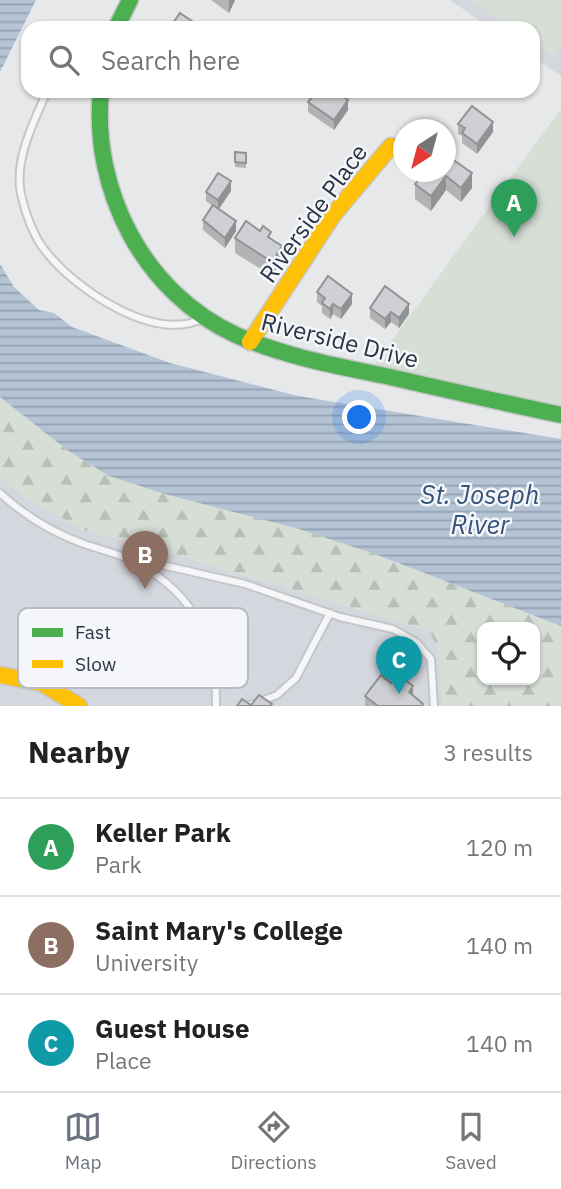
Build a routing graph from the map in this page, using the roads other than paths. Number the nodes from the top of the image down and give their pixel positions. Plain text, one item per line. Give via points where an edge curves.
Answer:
1 (130, 0) edge
2 (120, 21) edge
3 (44, 98) edge
4 (100, 98) edge
5 (391, 146) dead end
6 (203, 318) junction
7 (250, 342) junction
8 (561, 415) edge
9 (0, 493) edge
10 (123, 556) junction
11 (193, 608) edge
12 (330, 613) junction
13 (0, 675) edge
14 (18, 677) edge
15 (53, 688) edge
16 (214, 688) edge
17 (79, 706) edge
18 (216, 706) edge
19 (248, 706) edge
20 (434, 706) edge

1 - 2 street
3 - 6 lane via 24,152 20,193 45,251 75,284 144,319 172,325
4 - 6 street, Riverside Drive via 100,149 114,203 152,269
5 - 7 street, Riverside Place via 370,166
6 - 7 street, Riverside Drive
7 - 8 street, Riverside Drive via 311,361
9 - 10 lane via 66,537
10 - 11 lane
10 - 12 lane via 245,584
12 - 19 lane via 296,678 277,695
12 - 20 lane via 393,629 416,642 434,668
13 - 14 street
15 - 17 street
16 - 18 lane

